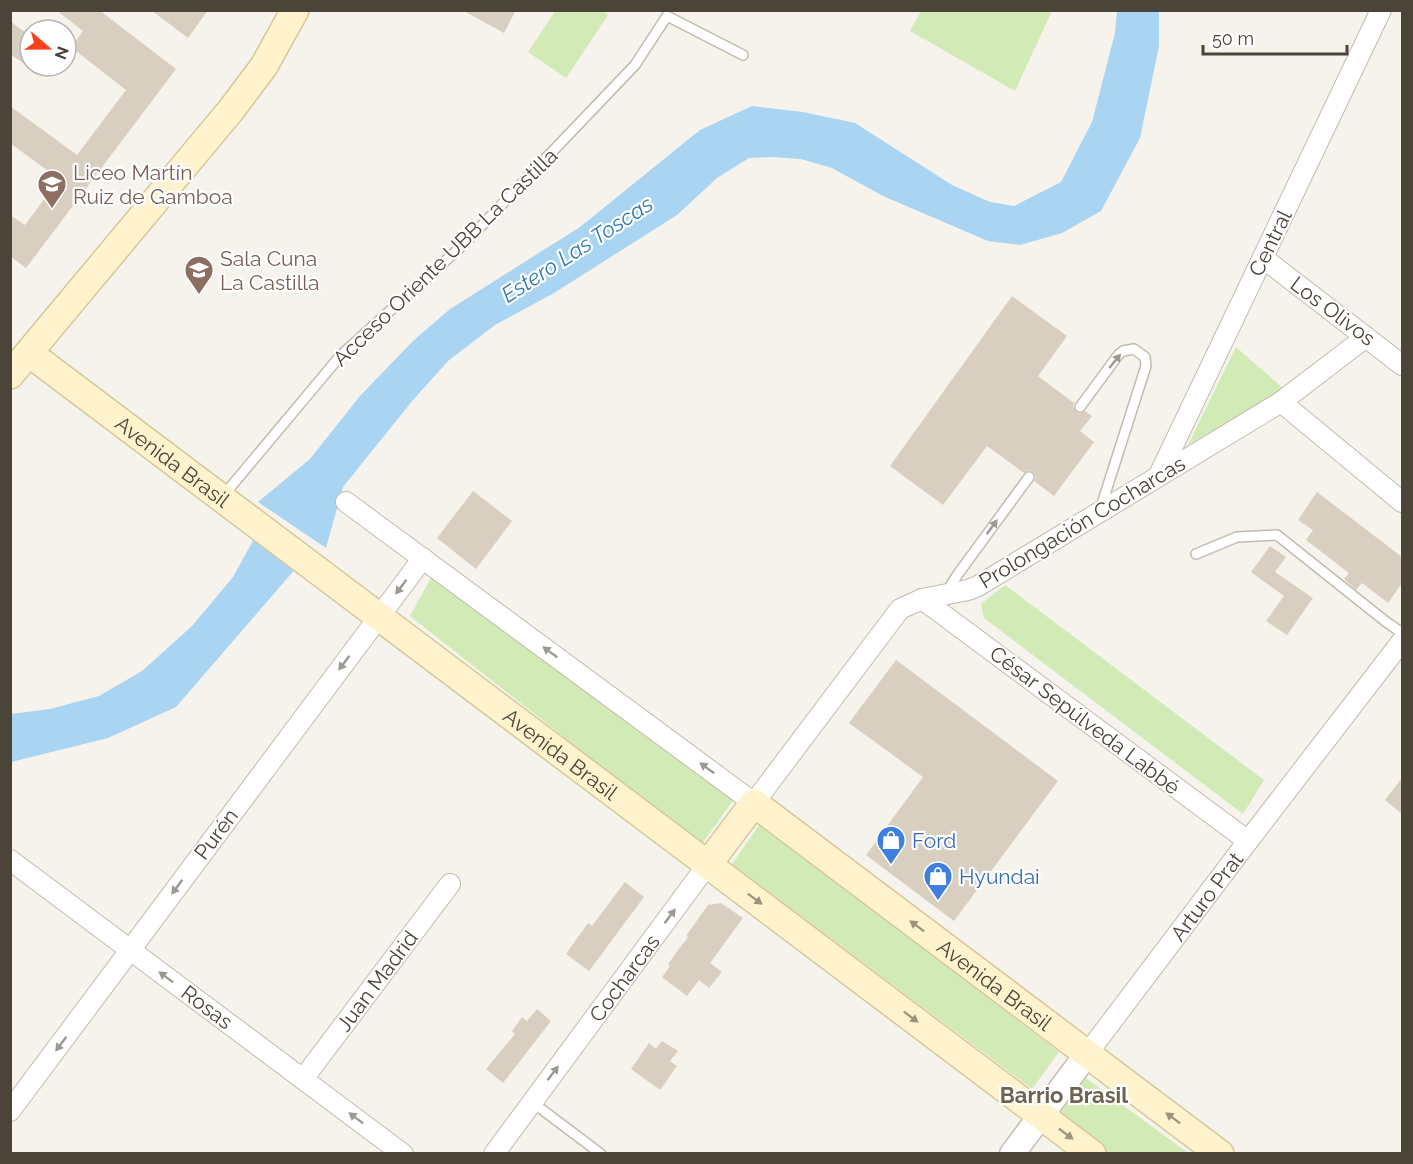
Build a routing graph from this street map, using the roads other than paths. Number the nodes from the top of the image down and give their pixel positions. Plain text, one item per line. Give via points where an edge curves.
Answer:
1 (295, 10) edge
2 (1381, 10) edge
3 (743, 55) dead end
4 (1263, 258) junction
5 (1366, 337) junction
6 (29, 353) junction
7 (1402, 365) edge
8 (10, 375) edge
9 (1281, 402) junction
10 (1080, 407) dead end
11 (1159, 475) junction
12 (1029, 477) dead end
13 (346, 502) dead end
14 (1402, 502) edge
15 (229, 503) junction
16 (1099, 513) junction
17 (1196, 554) dead end
18 (423, 558) junction
19 (945, 595) junction
20 (922, 598) junction
21 (378, 616) junction
22 (1402, 633) edge
23 (1402, 641) edge
24 (754, 803) junction
25 (1248, 841) junction
26 (10, 860) edge
27 (708, 864) junction
28 (450, 884) dead end
29 (130, 950) junction
30 (1087, 1054) junction
31 (303, 1079) junction
32 (532, 1102) junction
33 (10, 1111) edge
34 (1041, 1115) junction
35 (403, 1154) edge
36 (494, 1154) edge
37 (601, 1154) edge
38 (1012, 1154) edge
39 (1092, 1154) edge
40 (1220, 1154) edge

1 - 6 main road via 243,96
2 - 4 street, Central
3 - 15 lane, Acceso Oriente UBB La Castilla via 667,16 635,65 464,244 341,355
4 - 5 street, Los Olivos
4 - 11 street, Central
5 - 7 street, Los Olivos
5 - 9 street, Prolongación Cocharcas
6 - 8 main road
6 - 15 main road, Avenida Brasil
9 - 11 street, Prolongación Cocharcas
9 - 14 street
10 -> 16 lane via 1119,354 1134,349 1145,357 1146,366
11 - 16 street, Prolongación Cocharcas
19 -> 12 lane
13 - 18 street, Avenida Brasil
15 - 21 main road, Avenida Brasil
16 - 19 street, Prolongación Cocharcas via 978,586
17 - 22 lane via 1237,537 1277,535
18 -> 21 street, Purén
24 -> 18 street, Avenida Brasil
19 - 20 street, Prolongación Cocharcas
20 - 24 street, Prolongación Cocharcas via 900,609
20 - 25 street, César Sepúlveda Labbé
21 - 27 main road, Avenida Brasil
21 -> 29 street, Purén
23 - 25 street, Arturo Prat
24 - 27 main road, Cocharcas
30 -> 24 main road, Avenida Brasil
25 - 30 street, Arturo Prat
26 - 29 street, Rosas
32 -> 27 street, Cocharcas
27 -> 34 main road, Avenida Brasil
28 - 31 street, Juan Madrid
31 -> 29 street, Rosas
29 -> 33 street, Purén
30 - 34 street, Arturo Prat
40 -> 30 main road, Avenida Brasil
35 -> 31 street, Rosas
32 - 36 street, Cocharcas
32 - 37 lane
34 - 38 street, Arturo Prat
34 -> 39 main road, Avenida Brasil

